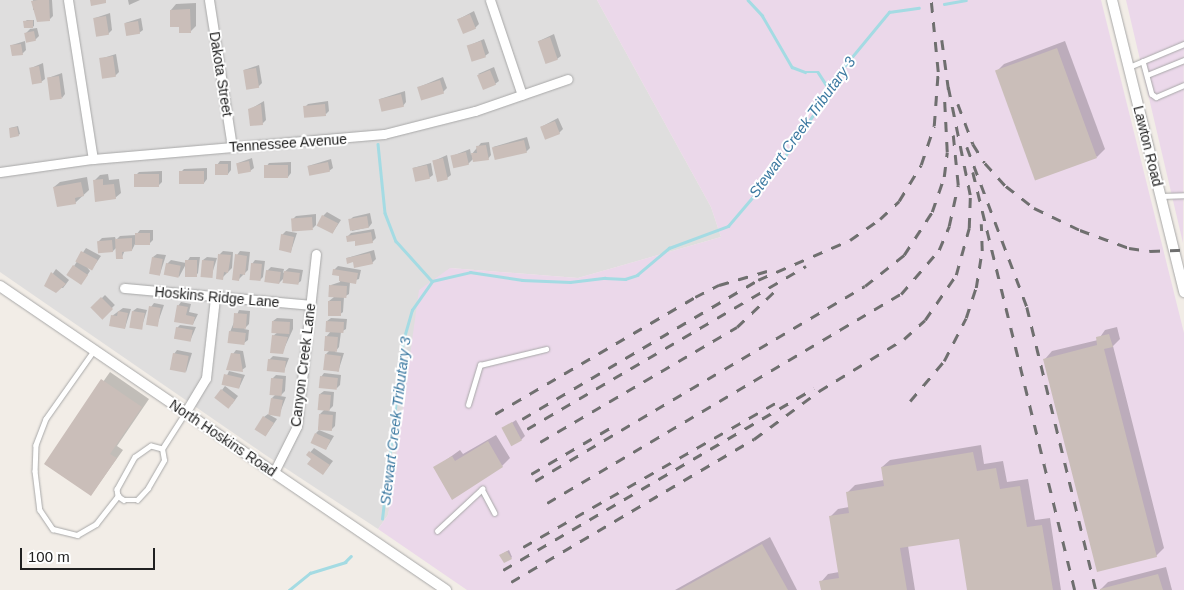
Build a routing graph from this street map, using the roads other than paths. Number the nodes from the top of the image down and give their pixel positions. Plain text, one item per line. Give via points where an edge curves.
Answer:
1 (68, 0) edge
2 (209, 0) edge
3 (490, 0) edge
4 (1112, 0) edge
5 (1184, 44) edge
6 (1184, 60) edge
7 (1143, 61) junction
8 (1128, 68) junction
9 (1147, 75) junction
10 (568, 79) dead end
11 (1184, 85) edge
12 (522, 95) junction
13 (232, 147) junction
14 (93, 159) junction
15 (0, 172) edge
16 (1184, 195) edge
17 (1160, 196) junction
18 (316, 254) dead end
19 (0, 286) edge
20 (124, 288) dead end
21 (1184, 292) edge
22 (215, 298) junction
23 (310, 306) junction
24 (546, 349) dead end
25 (94, 351) junction
26 (468, 405) dead end
27 (185, 413) junction
28 (162, 449) junction
29 (274, 472) junction
30 (118, 496) junction
31 (495, 513) dead end
32 (438, 531) dead end
33 (446, 590) edge

1 - 14 street
2 - 13 street, Dakota Street
3 - 12 street
4 - 8 street, Lawton Road
5 - 7 lane
6 - 9 lane
7 - 8 lane
7 - 9 lane
8 - 17 street, Lawton Road
9 - 11 lane via 1152,94 1156,97
10 - 12 street, Tennessee Avenue
12 - 13 street, Tennessee Avenue via 475,111 384,134
13 - 14 street, Tennessee Avenue
14 - 15 street, Tennessee Avenue
16 - 17 lane
17 - 21 street, Lawton Road
18 - 23 street, Canyon Creek Lane
19 - 25 street, North Hoskins Road
20 - 22 street, Hoskins Ridge Lane
22 - 23 street, Hoskins Ridge Lane
22 - 27 street via 206,378
23 - 29 street, Canyon Creek Lane via 297,426
24 - 26 lane via 480,364
25 - 27 street, North Hoskins Road
25 - 30 lane via 46,419 36,445 35,472 40,510 53,529 77,534 96,524
27 - 28 lane
27 - 29 street, North Hoskins Road
28 - 30 lane via 150,446 135,457 117,489
28 - 30 lane via 164,460 137,500 124,500
29 - 33 street, North Hoskins Road
31 - 32 lane via 482,489

